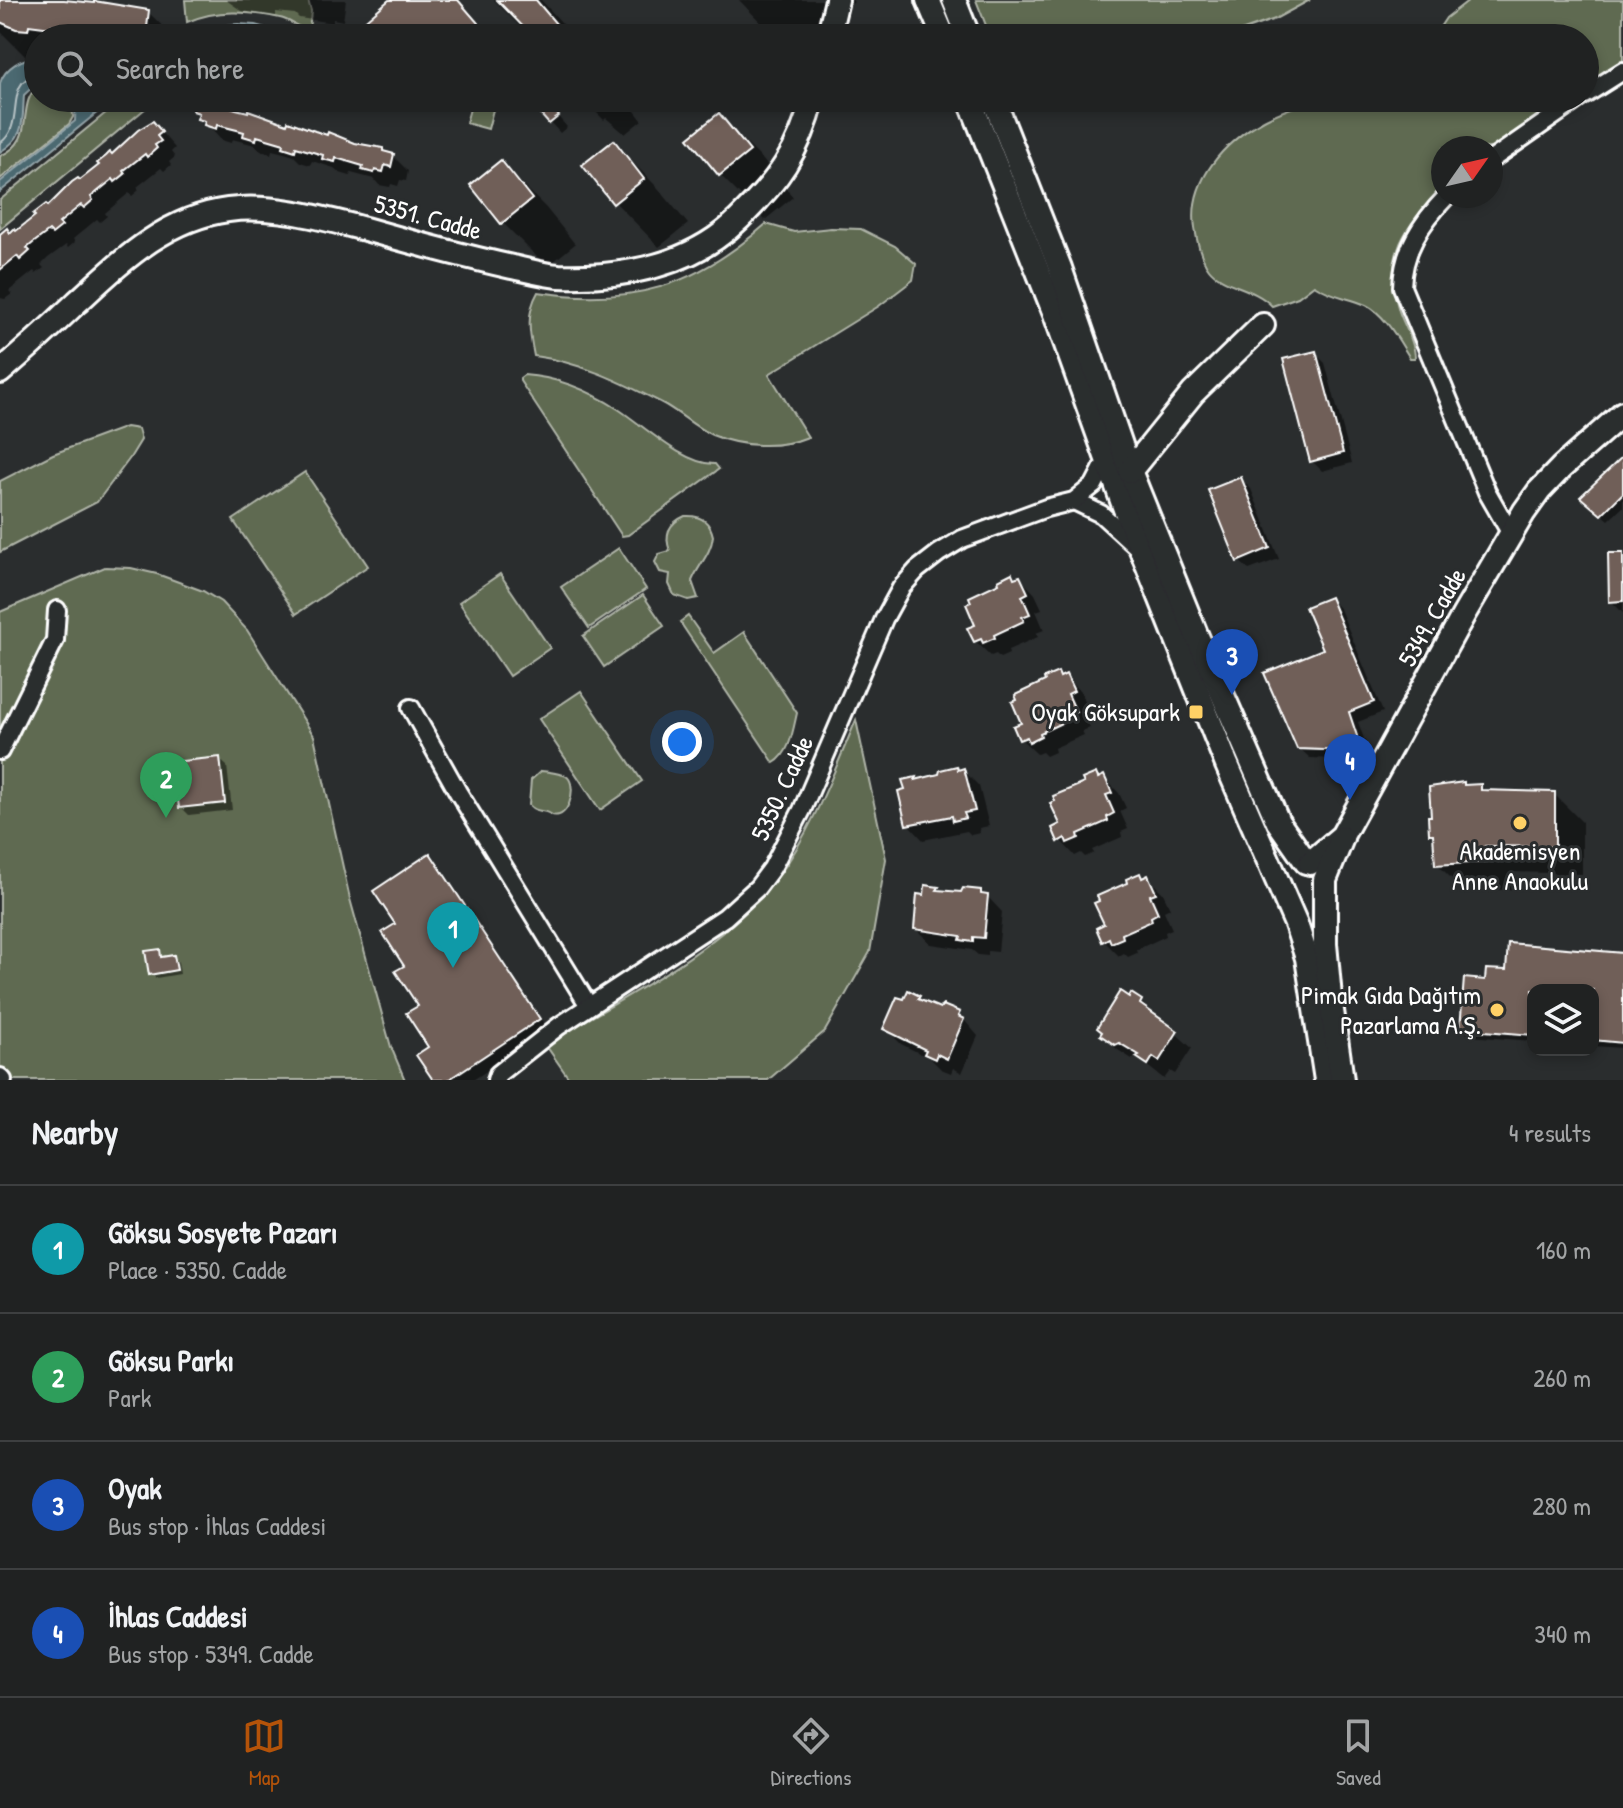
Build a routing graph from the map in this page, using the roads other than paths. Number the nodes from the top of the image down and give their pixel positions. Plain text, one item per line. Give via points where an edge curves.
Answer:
1 (837, 0) edge
2 (928, 0) edge
3 (954, 0) edge
4 (831, 24) edge
5 (938, 24) edge
6 (963, 24) edge
7 (1623, 71) edge
8 (1599, 86) edge
9 (810, 112) edge
10 (975, 112) edge
11 (999, 112) edge
12 (1560, 112) edge
13 (1503, 152) edge
14 (1438, 208) edge
15 (1263, 325) dead end
16 (0, 372) edge
17 (1623, 413) edge
18 (1111, 451) junction
19 (1130, 471) junction
20 (1074, 501) junction
21 (1511, 534) junction
22 (1142, 553) junction
23 (57, 610) dead end
24 (411, 708) dead end
25 (0, 751) edge
26 (1316, 873) junction
27 (1283, 892) junction
28 (589, 1006) junction
29 (496, 1080) edge
30 (1326, 1080) edge
31 (1342, 1080) edge

1 - 4 main road
2 - 5 main road
3 - 6 main road
7 - 8 street
9 - 16 main road, 5351. Cadde via 792,157 763,196 729,229 661,266 557,276 330,220 230,209 184,222 145,243
10 - 18 main road
11 - 18 main road via 1060,268
12 - 13 street
14 - 21 street via 1413,239 1402,287 1474,464
15 - 19 main road via 1193,393
17 - 21 main road, 5349. Cadde via 1539,491
18 - 19 main road
18 - 20 street via 1094,485
18 - 22 main road
19 - 26 main road via 1255,774 1278,822
20 - 22 street via 1101,514
20 - 28 street, 5350. Cadde via 962,539 917,570 884,619 802,810 764,878 725,917
21 - 26 main road, 5349. Cadde via 1342,836
22 - 27 main road
23 - 25 street via 55,640
24 - 28 street
26 - 27 main road via 1291,865
26 - 27 main road via 1319,899 1313,903 1300,905
26 - 31 main road
27 - 30 main road via 1307,958
28 - 29 street, 5350. Cadde via 546,1035

